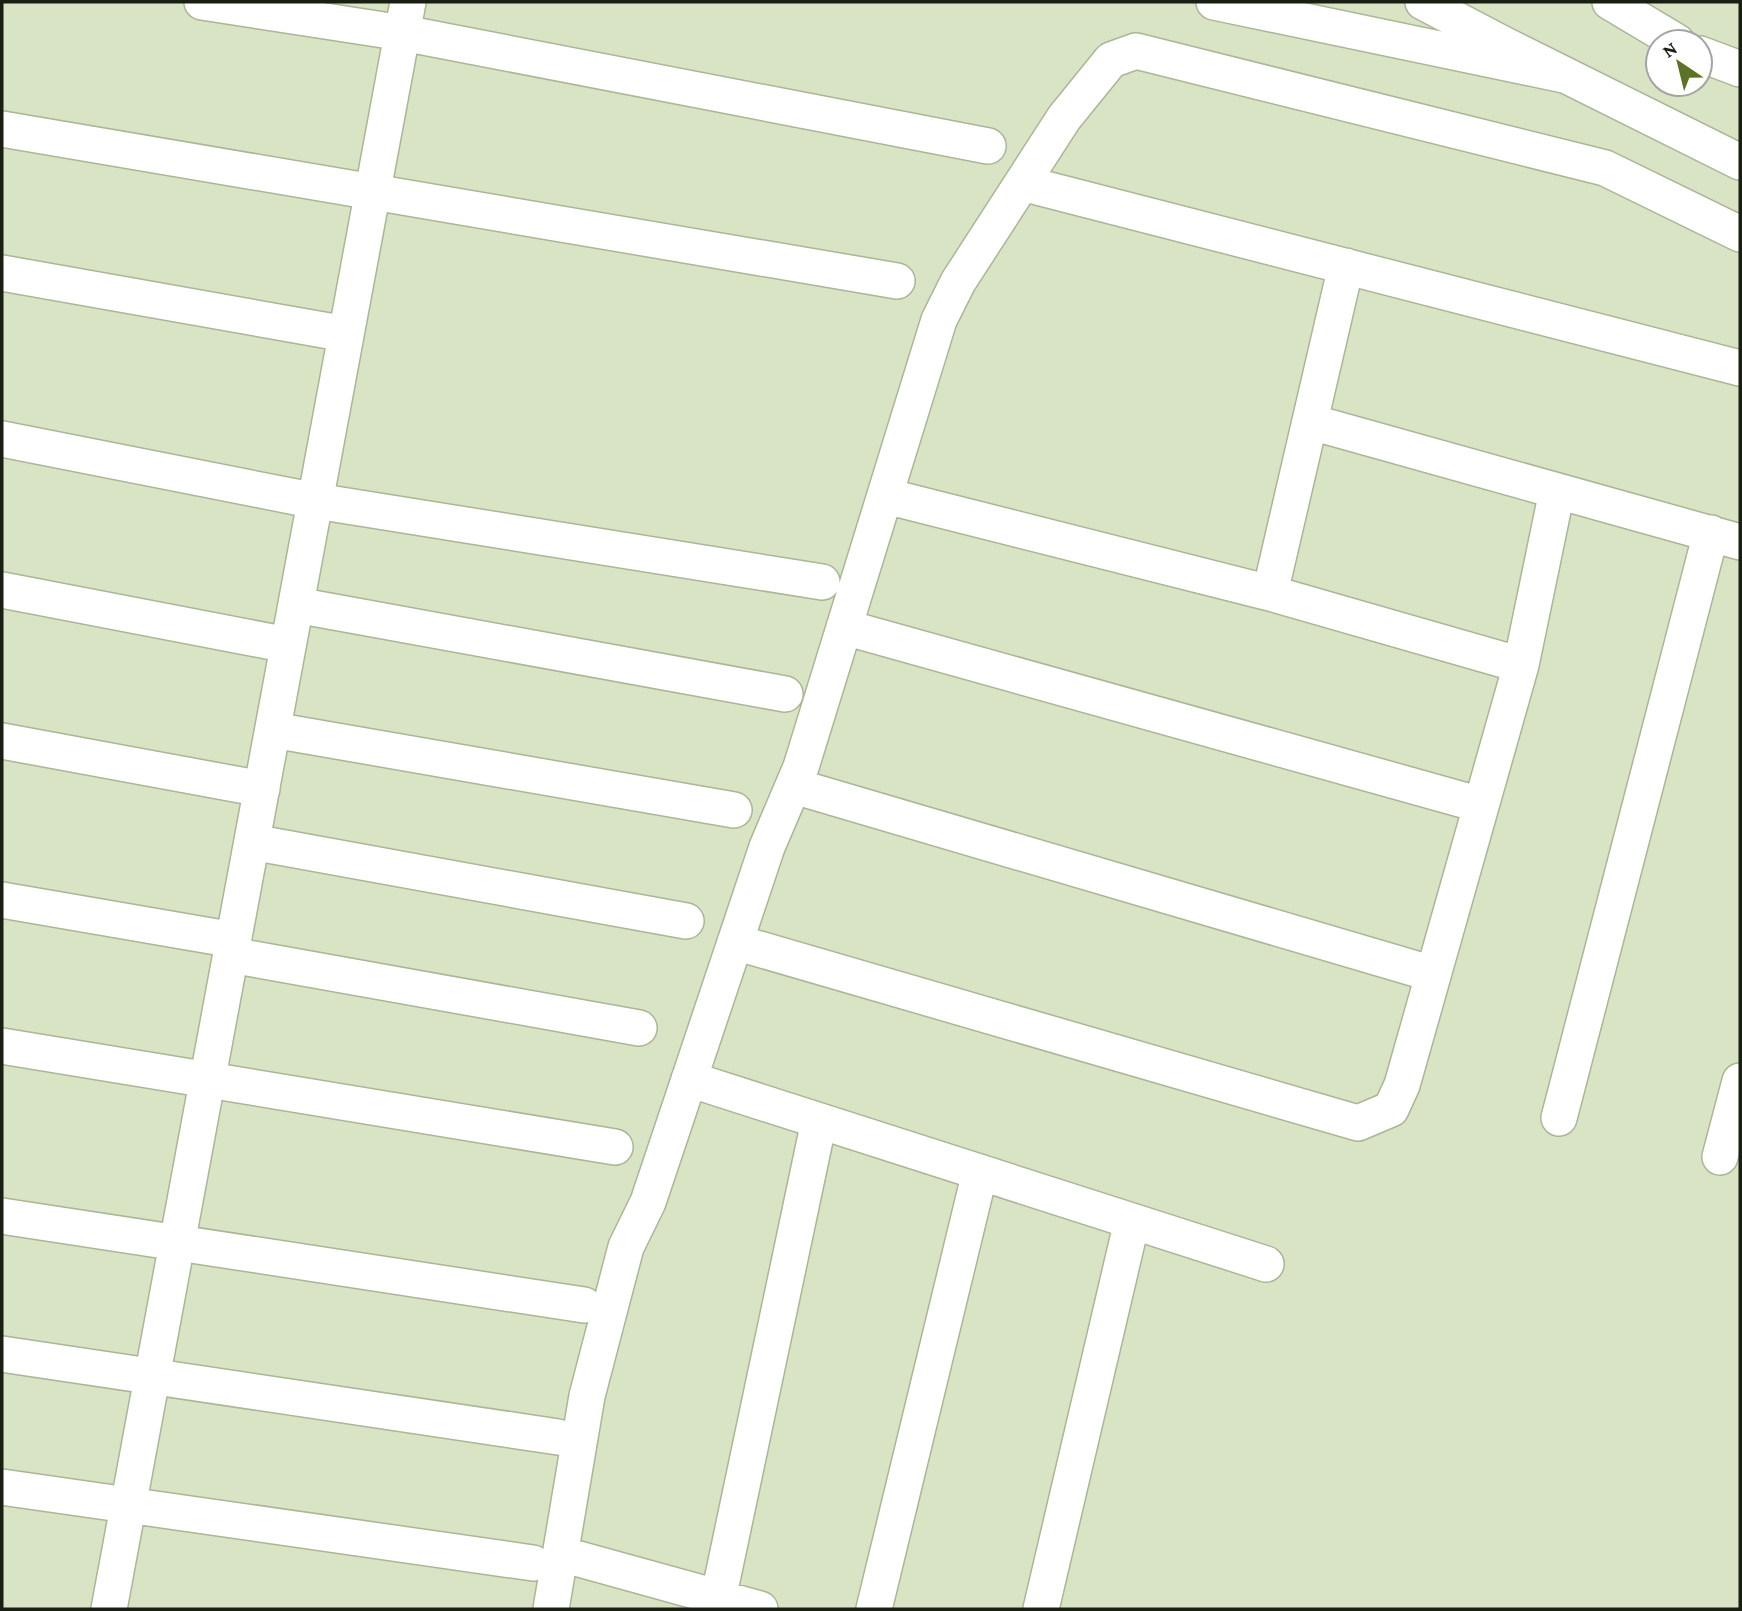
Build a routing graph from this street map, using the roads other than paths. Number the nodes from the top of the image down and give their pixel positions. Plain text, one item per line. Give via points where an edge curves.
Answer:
1 (202, 2) edge
2 (1214, 2) edge
3 (1423, 2) edge
4 (1610, 2) edge
5 (405, 18) edge
6 (1654, 28) edge
7 (1714, 59) edge
8 (1740, 69) edge
9 (1564, 75) junction
10 (2, 129) edge
11 (988, 146) dead end
12 (1740, 162) edge
13 (1022, 183) junction
14 (373, 192) junction
15 (1740, 234) edge
16 (1346, 266) junction
17 (2, 273) edge
18 (897, 281) dead end
19 (346, 334) junction
20 (1740, 368) edge
21 (1311, 422) junction
22 (2, 439) edge
23 (1557, 491) junction
24 (886, 496) junction
25 (316, 501) junction
26 (1726, 538) edge
27 (822, 582) dead end
28 (2, 590) edge
29 (1270, 593) junction
30 (296, 605) junction
31 (844, 627) junction
32 (288, 645) junction
33 (1521, 665) junction
34 (785, 694) dead end
35 (273, 730) junction
36 (2, 741) edge
37 (794, 786) junction
38 (262, 789) junction
39 (1481, 805) junction
40 (734, 810) dead end
41 (252, 842) junction
42 (2, 900) edge
43 (686, 921) dead end
44 (735, 943) junction
45 (232, 948) junction
46 (1433, 974) junction
47 (639, 1028) dead end
48 (2, 1045) edge
49 (689, 1079) junction
50 (208, 1080) junction
51 (1740, 1081) edge
52 (1559, 1118) dead end
53 (819, 1121) junction
54 (615, 1147) dead end
55 (1720, 1157) dead end
56 (980, 1172) junction
57 (2, 1216) edge
58 (1132, 1221) junction
59 (178, 1243) junction
60 (1266, 1264) dead end
61 (584, 1305) dead end
62 (2, 1354) edge
63 (153, 1376) junction
64 (558, 1437) dead end
65 (2, 1488) edge
66 (129, 1506) junction
67 (547, 1558) junction
68 (717, 1603) edge
69 (109, 1609) edge
70 (551, 1609) edge
71 (761, 1609) edge
72 (874, 1609) edge
73 (1041, 1609) edge

1 - 5 street
2 - 9 street
3 - 9 street
4 - 6 street
5 - 11 street
5 - 14 street
7 - 8 street
9 - 12 street
10 - 14 street
13 - 15 street via 1064,118 1111,60 1136,51 1605,169
13 - 16 street
13 - 24 street via 939,320
14 - 18 street
14 - 19 street
16 - 20 street
16 - 21 street
17 - 19 street
19 - 25 street
21 - 23 street
21 - 29 street
22 - 25 street
23 - 26 street
23 - 33 street
24 - 29 street
24 - 31 street
25 - 27 street
25 - 30 street
26 - 52 street
28 - 32 street
29 - 33 street
30 - 32 street
30 - 34 street
31 - 37 street
31 - 39 street
32 - 35 street
33 - 39 street
35 - 38 street
35 - 40 street
36 - 38 street
37 - 44 street via 767,847
37 - 46 street
38 - 41 street
39 - 46 street
41 - 43 street
41 - 45 street
42 - 45 street
44 - 46 street via 1358,1124 1391,1109
44 - 49 street
45 - 47 street
45 - 50 street
48 - 50 street
49 - 53 street
49 - 67 street via 648,1202 626,1247
50 - 54 street
50 - 59 street
51 - 55 street
53 - 56 street
53 - 68 street
56 - 58 street
56 - 72 street
57 - 59 street
58 - 60 street
58 - 73 street
59 - 61 street
59 - 63 street
62 - 63 street
63 - 64 street
63 - 66 street
65 - 66 street
66 - 67 street
66 - 69 street
67 - 68 street
67 - 70 street
68 - 71 street

